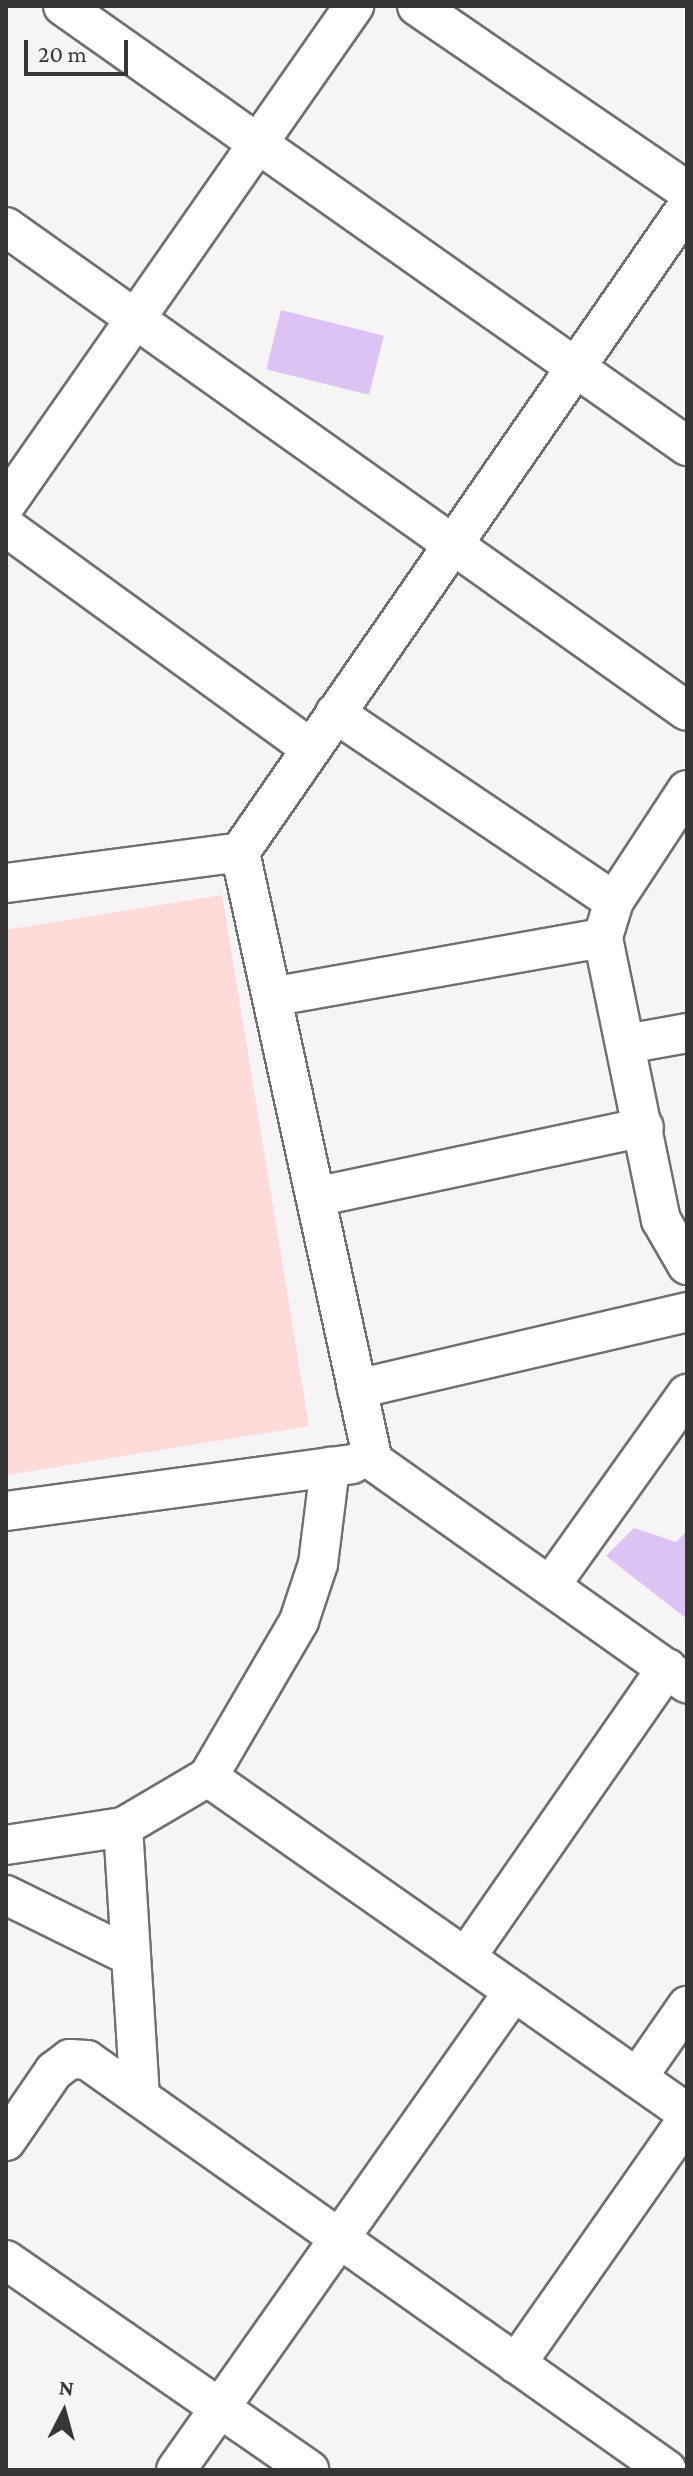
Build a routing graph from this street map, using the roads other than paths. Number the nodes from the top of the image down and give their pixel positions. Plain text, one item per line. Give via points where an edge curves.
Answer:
1 (63, 6) edge
2 (354, 6) edge
3 (417, 6) edge
4 (258, 144) junction
5 (687, 191) edge
6 (687, 207) edge
7 (6, 227) edge
8 (135, 319) junction
9 (576, 367) junction
10 (687, 446) edge
11 (6, 504) edge
12 (6, 527) edge
13 (452, 545) junction
14 (687, 711) edge
15 (335, 713) junction
16 (311, 749) junction
17 (687, 790) edge
18 (240, 852) junction
19 (6, 883) edge
20 (614, 901) junction
21 (603, 938) junction
22 (276, 996) junction
23 (687, 1033) edge
24 (626, 1044) junction
25 (644, 1127) junction
26 (320, 1196) junction
27 (687, 1265) edge
28 (687, 1312) edge
29 (357, 1389) junction
30 (687, 1394) edge
31 (373, 1461) junction
32 (330, 1467) junction
33 (6, 1511) edge
34 (550, 1586) junction
35 (677, 1676) edge
36 (208, 1777) junction
37 (123, 1827) junction
38 (6, 1845) edge
39 (6, 1895) edge
40 (130, 1956) junction
41 (466, 1957) junction
42 (514, 1991) junction
43 (687, 2006) edge
44 (637, 2078) junction
45 (140, 2096) junction
46 (687, 2113) edge
47 (687, 2120) edge
48 (6, 2141) edge
49 (338, 2240) junction
50 (6, 2260) edge
51 (516, 2364) junction
52 (220, 2408) junction
53 (176, 2470) edge
54 (309, 2470) edge
55 (667, 2470) edge

1 - 4 street
2 - 4 street
3 - 5 street
4 - 8 street
4 - 9 street
6 - 9 street
7 - 8 street
8 - 11 street
8 - 13 street
9 - 10 street
9 - 13 street
12 - 16 street
13 - 14 street
13 - 15 street
15 - 16 street
15 - 20 street
16 - 18 street
17 - 20 street
18 - 19 street
18 - 22 street
20 - 21 street
21 - 22 street
21 - 24 street
22 - 26 street
23 - 24 street
24 - 25 street
25 - 26 street
25 - 27 street via 661,1220
26 - 29 street
28 - 29 street
29 - 31 street
30 - 34 street
31 - 32 street
31 - 34 street
32 - 33 street
32 - 36 street via 318,1564 299,1621
34 - 35 street
35 - 41 street
36 - 37 street
36 - 41 street
37 - 38 street
37 - 40 street
39 - 40 street
40 - 45 street
41 - 42 street
42 - 44 street
42 - 49 street
43 - 44 street
44 - 46 street
45 - 48 street via 87,2060 70,2059
45 - 49 street
47 - 51 street
49 - 51 street
49 - 52 street
50 - 52 street
51 - 55 street
52 - 53 street
52 - 54 street

